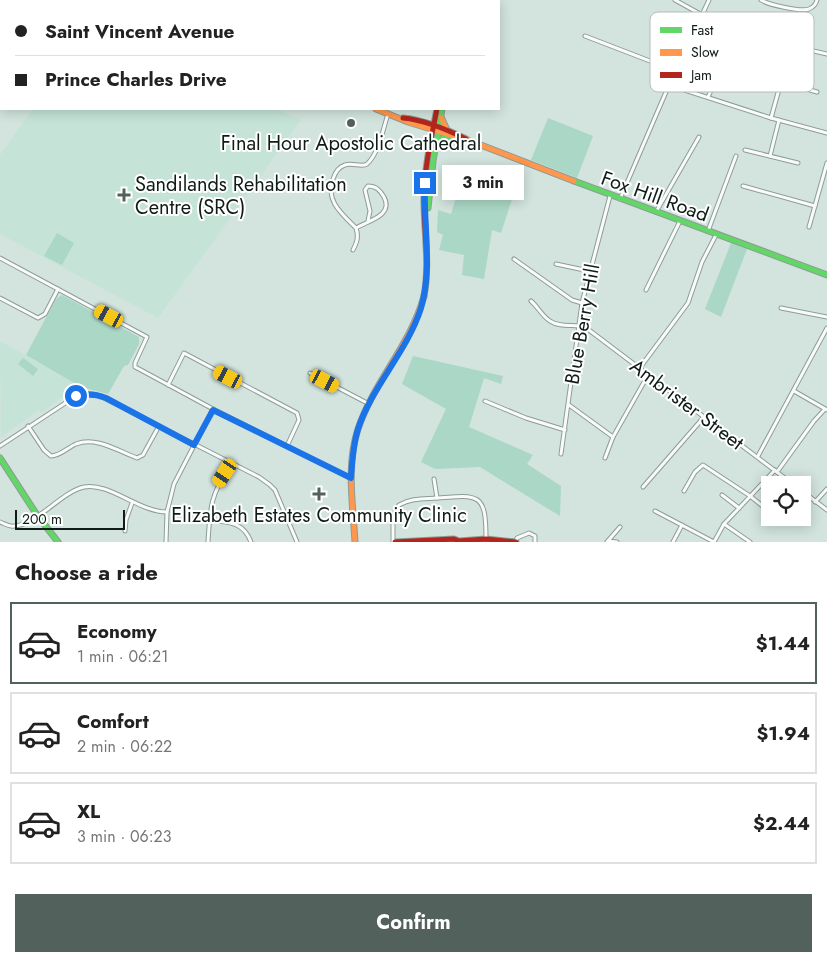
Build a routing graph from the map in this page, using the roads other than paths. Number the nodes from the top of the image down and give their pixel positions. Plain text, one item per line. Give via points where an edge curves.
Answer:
1 (675, 0) edge
2 (709, 0) edge
3 (761, 0) edge
4 (817, 0) edge
5 (695, 12) edge
6 (704, 12) edge
7 (586, 36) dead end
8 (814, 51) edge
9 (827, 54) edge
10 (650, 61) edge
11 (814, 91) edge
12 (666, 92) edge
13 (692, 92) edge
14 (710, 92) edge
15 (778, 92) edge
16 (817, 92) dead end
17 (708, 97) junction
18 (379, 110) edge
19 (437, 110) edge
20 (441, 111) edge
21 (388, 113) junction
22 (771, 118) junction
23 (779, 120) junction
24 (436, 128) junction
25 (446, 130) junction
26 (827, 133) edge
27 (699, 137) dead end
28 (458, 138) junction
29 (473, 142) junction
30 (435, 146) junction
31 (745, 150) dead end
32 (736, 156) dead end
33 (770, 156) junction
34 (798, 163) dead end
35 (827, 163) edge
36 (822, 183) junction
37 (827, 184) edge
38 (743, 186) dead end
39 (610, 196) junction
40 (620, 199) junction
41 (815, 206) junction
42 (656, 212) junction
43 (368, 221) junction
44 (680, 221) junction
45 (809, 227) dead end
46 (356, 228) junction
47 (426, 229) junction
48 (708, 232) junction
49 (716, 235) junction
50 (353, 250) dead end
51 (0, 258) edge
52 (514, 259) dead end
53 (556, 264) dead end
54 (589, 271) junction
55 (827, 275) edge
56 (58, 289) junction
57 (646, 290) dead end
58 (0, 298) edge
59 (530, 300) dead end
60 (582, 303) junction
61 (781, 308) dead end
62 (827, 317) edge
63 (578, 325) junction
64 (827, 328) edge
65 (639, 369) junction
66 (310, 373) dead end
67 (648, 375) junction
68 (168, 385) junction
69 (794, 391) junction
70 (485, 401) dead end
71 (369, 404) junction
72 (569, 405) junction
73 (213, 410) junction
74 (826, 410) edge
75 (704, 417) junction
76 (28, 426) junction
77 (159, 426) junction
78 (565, 430) junction
79 (613, 437) junction
80 (194, 445) junction
81 (0, 446) edge
82 (287, 446) junction
83 (562, 454) dead end
84 (758, 456) junction
85 (0, 458) edge
86 (605, 458) dead end
87 (231, 463) junction
88 (776, 471) junction
89 (782, 476) edge
90 (351, 478) junction
91 (434, 479) dead end
92 (643, 487) dead end
93 (827, 489) edge
94 (684, 491) dead end
95 (722, 495) dead end
96 (750, 496) junction
97 (437, 498) junction
98 (811, 498) edge
99 (132, 502) junction
100 (816, 502) junction
101 (761, 505) edge
102 (739, 508) junction
103 (827, 510) edge
104 (655, 511) dead end
105 (167, 512) junction
106 (37, 515) junction
107 (209, 520) junction
108 (0, 522) edge
109 (724, 524) junction
110 (682, 525) junction
111 (620, 527) dead end
112 (126, 530) dead end
113 (486, 539) junction
114 (417, 541) edge
115 (58, 542) edge
116 (166, 542) edge
117 (208, 542) edge
118 (251, 542) edge
119 (297, 542) edge
120 (355, 542) edge
121 (394, 542) edge
122 (458, 542) edge
123 (516, 542) edge
124 (535, 542) edge
125 (607, 542) edge
126 (617, 542) edge
127 (674, 542) edge
128 (714, 542) edge
129 (750, 542) edge

1 - 5 street
2 - 6 street
3 - 4 street via 802,10 812,8
7 - 10 street
8 - 9 street
11 - 16 street
12 - 40 street
13 - 17 street
14 - 17 street
15 - 22 street
17 - 22 street
18 - 21 main road, Fox Hill Road
19 - 24 main road
20 - 24 main road
20 - 25 main road
21 - 24 main road, Fox Hill Road
21 - 46 street via 378,146 368,163 343,166 336,171 332,184 335,206
22 - 23 street
23 - 26 street
23 - 33 street
24 - 25 main road, Fox Hill Road
24 - 28 main road, Fox Hill Road
24 - 30 main road
24 - 47 main road via 425,183
25 - 29 main road, Fox Hill Road
27 - 42 street
28 - 29 main road, Fox Hill Road
28 - 30 main road via 443,138
29 - 39 main road, Fox Hill Road
30 - 47 main road
31 - 33 street
32 - 48 street
33 - 34 street
35 - 36 street
36 - 37 street
36 - 41 street
38 - 41 street
39 - 40 main road, Fox Hill Road
39 - 54 street, Blue Berry Hill
40 - 42 main road, Fox Hill Road
41 - 45 street
42 - 44 main road, Fox Hill Road
43 - 43 street via 370,211 365,190 371,186 380,190 386,206 379,218
43 - 46 street
44 - 48 main road, Fox Hill Road
44 - 57 street
46 - 50 street via 358,237
47 - 71 main road via 427,278 421,308 412,333
48 - 49 main road, Fox Hill Road
49 - 55 main road, Fox Hill Road
49 - 65 street via 702,262 688,304
51 - 56 street
52 - 60 street via 572,300
53 - 54 street
54 - 60 street, Blue Berry Hill
56 - 58 street via 45,314 38,318
56 - 68 street via 146,337 136,366
59 - 63 street via 550,322
60 - 63 street, Blue Berry Hill
61 - 62 street
63 - 65 street, Ambrister Street
63 - 72 street, Blue Berry Hill
64 - 69 street
65 - 67 street, Ambrister Street
66 - 71 street
67 - 75 street, Ambrister Street
67 - 79 street
68 - 73 street
68 - 82 street via 184,353 297,413 299,420
69 - 74 street
69 - 84 street
70 - 78 street
71 - 90 main road via 356,436
72 - 78 street, Blue Berry Hill
72 - 79 street
73 - 80 street
73 - 82 street
74 - 88 street
75 - 84 street, Ambrister Street
75 - 92 street
76 - 77 street via 84,394 106,398
76 - 77 street via 51,456 89,441 137,458 143,455
76 - 81 street
77 - 80 street
78 - 83 street, Blue Berry Hill
79 - 86 street
80 - 87 street
80 - 105 street via 174,484
82 - 90 street
84 - 88 street, Ambrister Street
85 - 106 main road
87 - 107 street via 214,494
87 - 119 street via 270,485 279,498
88 - 89 street, Ambrister Street
88 - 96 street
90 - 120 main road
91 - 97 street
93 - 100 street
94 - 96 street via 703,465
95 - 102 street
96 - 101 street
96 - 102 street
97 - 113 street via 466,496 478,501 485,512
97 - 121 street via 399,505 393,516
98 - 100 street
99 - 105 street
99 - 106 street via 105,489 85,487 68,494
99 - 112 street
100 - 103 street
102 - 109 street
104 - 110 street
105 - 116 street
106 - 108 street via 16,526
106 - 115 main road
107 - 117 street
107 - 118 street via 239,525
109 - 128 street
109 - 129 street
110 - 127 street
110 - 128 street
111 - 125 street
113 - 122 main road
113 - 123 main road
114 - 121 main road
114 - 122 main road via 454,539
123 - 124 street via 517,538 529,533 535,536
125 - 126 street

